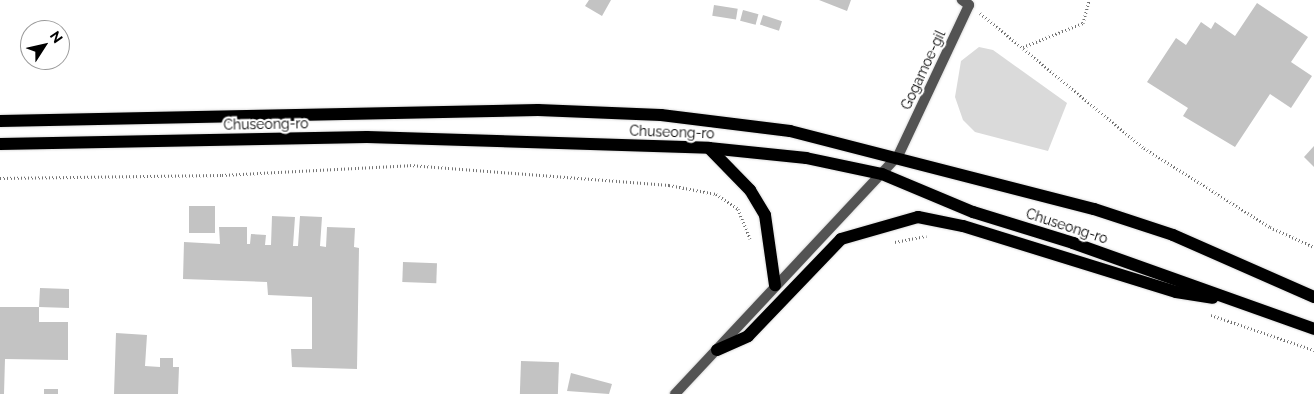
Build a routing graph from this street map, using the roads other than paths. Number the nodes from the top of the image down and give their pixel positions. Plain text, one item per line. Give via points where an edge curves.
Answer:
1 (966, 2) edge
2 (0, 121) edge
3 (0, 144) edge
4 (710, 148) junction
5 (898, 156) junction
6 (882, 174) junction
7 (775, 285) junction
8 (1314, 298) edge
9 (1249, 304) junction
10 (1314, 329) edge
11 (717, 350) junction
12 (675, 394) edge

1 - 5 street, Gogamoe-gil
2 - 5 main road, Chuseong-ro via 538,110 661,115 790,131
3 - 4 main road, Chuseong-ro via 367,136
4 - 6 main road, Chuseong-ro via 806,158
4 - 7 main road via 750,190 765,215
5 - 6 street, Gogamoe-gil
5 - 8 main road, Chuseong-ro via 1173,235
6 - 7 street, Gogamoe-gil
6 - 9 main road, Chuseong-ro via 973,212
7 - 11 street, Gogamoe-gil
9 - 10 main road, Chuseong-ro
9 - 11 main road via 1176,292 1029,244 918,218 841,239 748,336
11 - 12 street, Gogamoe-gil

